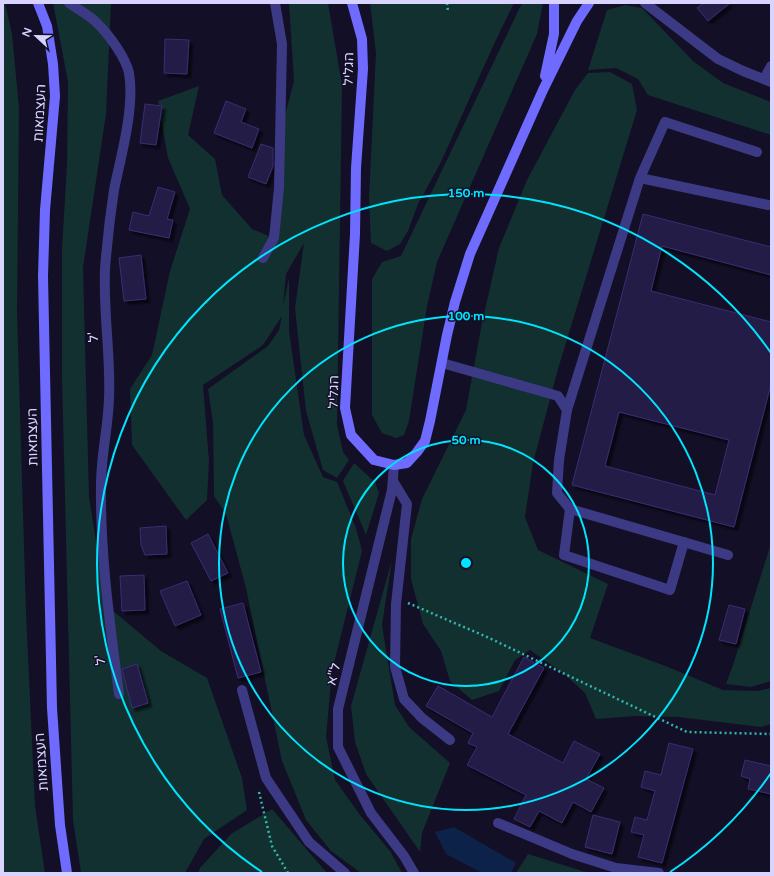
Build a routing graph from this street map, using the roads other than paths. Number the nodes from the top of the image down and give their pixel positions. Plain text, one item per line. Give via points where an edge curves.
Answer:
1 (38, 3) edge
2 (69, 3) edge
3 (276, 3) edge
4 (352, 3) edge
5 (554, 3) edge
6 (589, 3) edge
7 (645, 3) edge
8 (771, 66) edge
9 (767, 80) edge
10 (543, 90) junction
11 (757, 152) dead end
12 (640, 178) junction
13 (768, 205) dead end
14 (263, 258) dead end
15 (442, 363) junction
16 (567, 410) junction
17 (394, 465) junction
18 (393, 481) junction
19 (570, 509) junction
20 (684, 542) junction
21 (728, 555) dead end
22 (242, 690) dead end
23 (119, 694) dead end
24 (450, 740) dead end
25 (498, 823) dead end
26 (67, 873) edge
27 (345, 873) edge
28 (414, 873) edge
29 (659, 873) edge

1 - 26 main road, העצמאות via 47,26 54,64 55,96 45,210 43,276 52,708 60,825
2 - 23 street, ל' via 98,23 118,49 129,70 129,108 114,192 105,270 109,398 101,485 102,556
3 - 14 street via 282,44 279,188 274,238
4 - 17 main road, הגליל via 362,39 363,69 345,408 351,434 374,460
5 - 10 main road via 554,34
6 - 10 main road via 577,20
7 - 9 street via 718,59
8 - 9 street
10 - 15 main road via 470,254 455,302
11 - 12 street via 665,122
12 - 13 street
12 - 16 street
15 - 16 street via 558,396
15 - 17 main road via 425,441 407,463
16 - 19 street via 557,493
17 - 18 street, ל"א
18 - 24 street via 407,504 397,599 395,666 404,699 422,718
18 - 28 street, ל"א via 338,709 338,747 371,813
19 - 20 street
19 - 20 street via 564,555 670,590
20 - 21 street
22 - 27 street via 266,778 309,842
25 - 29 street via 572,854 616,868

